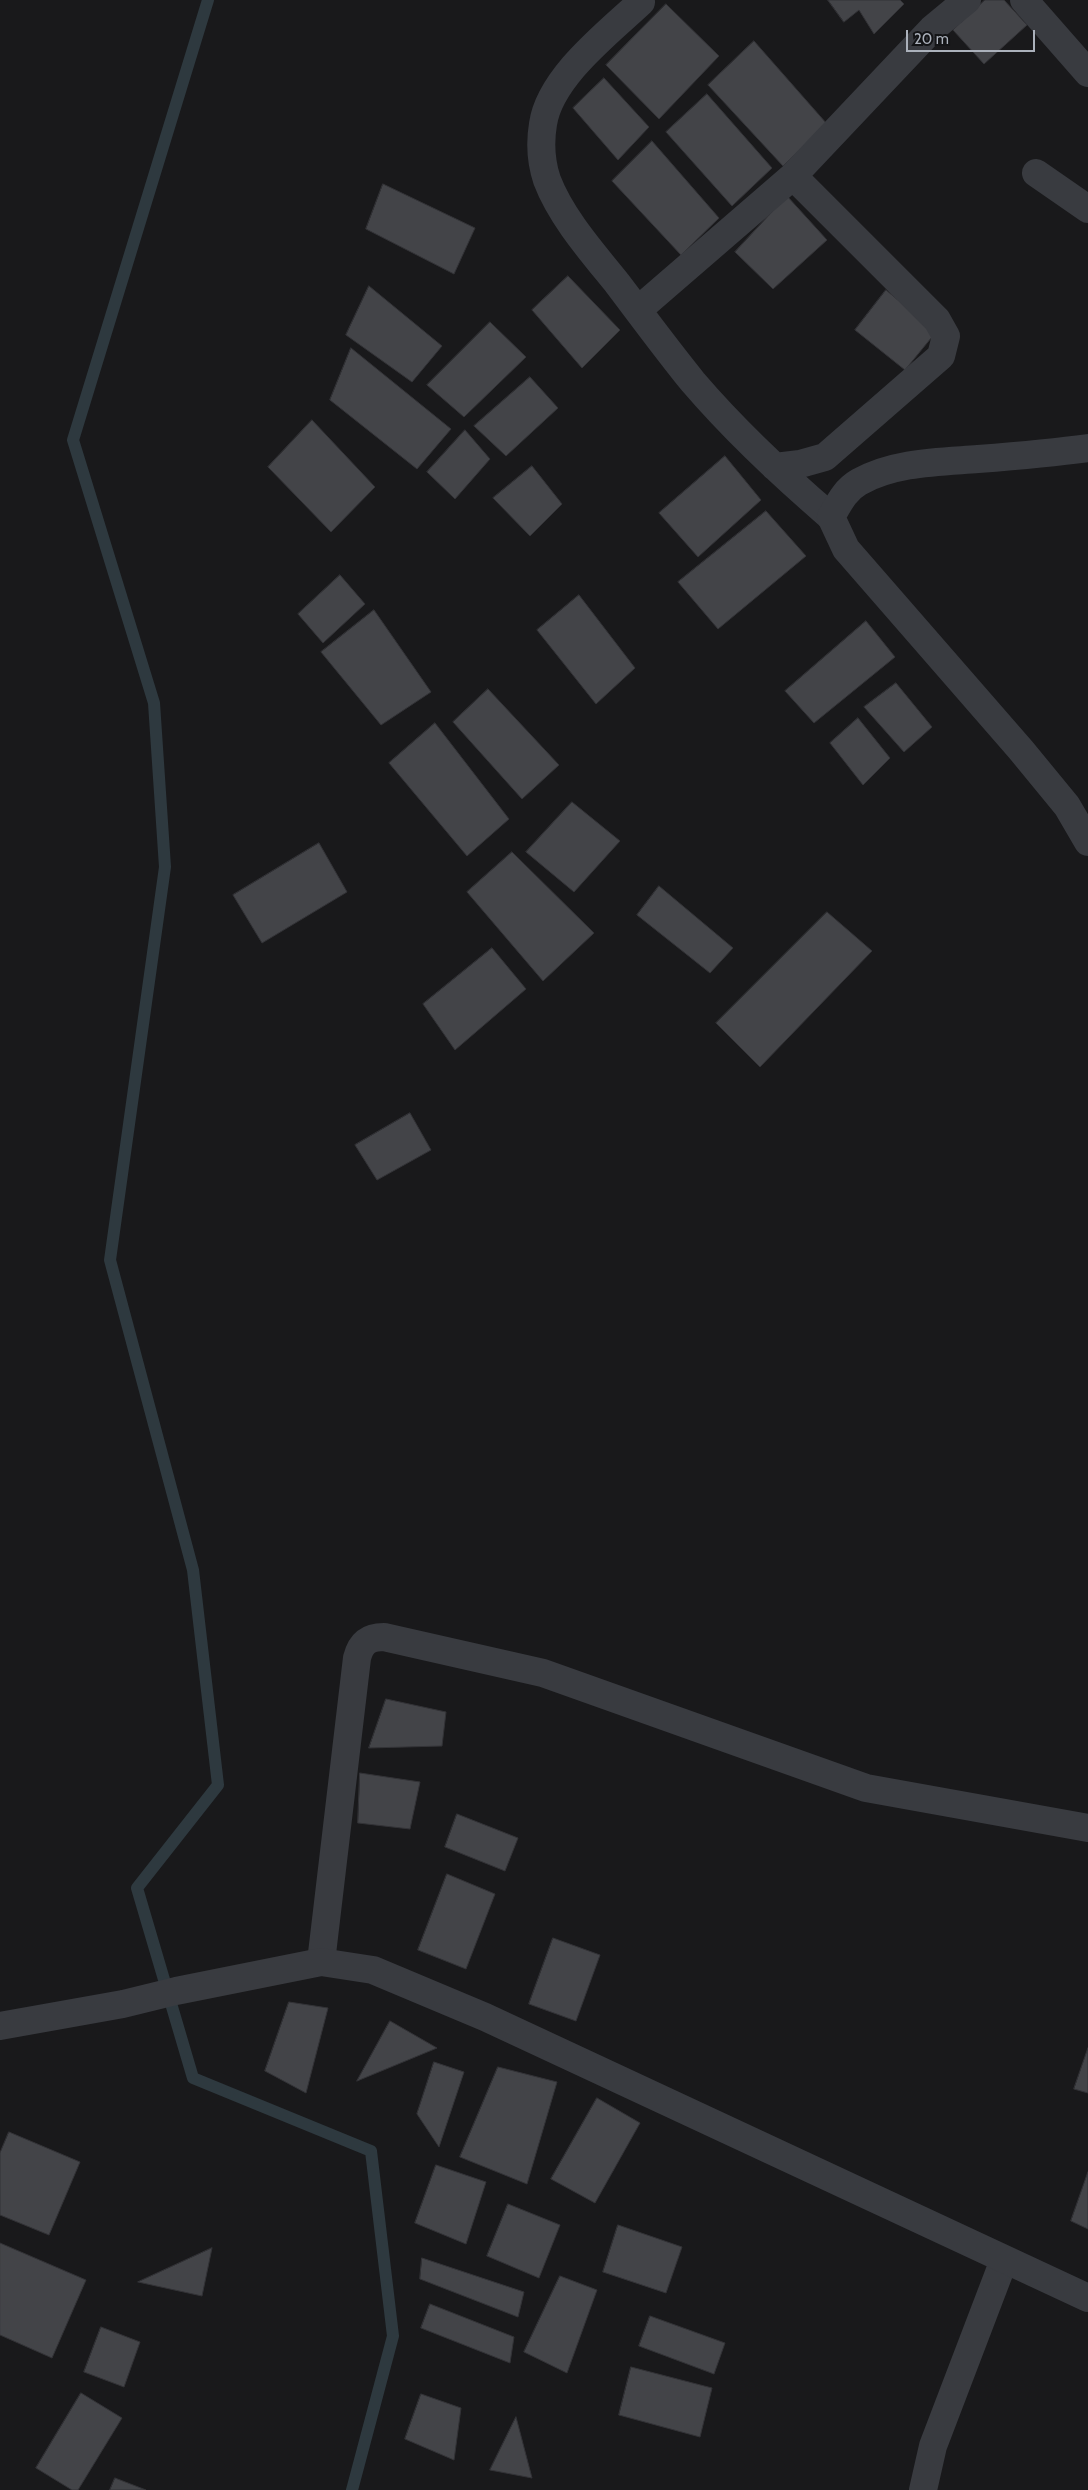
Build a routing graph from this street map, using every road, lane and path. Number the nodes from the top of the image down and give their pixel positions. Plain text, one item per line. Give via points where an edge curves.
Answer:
1 (967, 0) edge
2 (1024, 0) edge
3 (641, 2) dead end
4 (1088, 73) edge
5 (1036, 173) dead end
6 (793, 176) junction
7 (1088, 209) edge
8 (638, 310) junction
9 (1088, 448) edge
10 (774, 467) junction
11 (831, 517) junction
12 (1088, 842) edge
13 (1088, 1828) edge
14 (321, 1962) junction
15 (0, 2026) edge
16 (1004, 2260) junction
17 (1088, 2298) edge
18 (923, 2490) edge

1 - 6 street via 932,29
2 - 4 street
3 - 8 street via 572,69 554,94 543,122 541,152 547,180 565,212
5 - 7 street
6 - 8 street
6 - 10 street via 938,320 946,336 941,356 826,457
8 - 10 street via 694,382
9 - 11 street via 923,464 877,473 844,494
10 - 11 street
11 - 12 street via 846,549 1021,750 1067,806
13 - 14 street via 866,1788 543,1673 384,1636 373,1637 360,1648 358,1658
14 - 15 street
14 - 16 street via 373,1970 427,1992
16 - 17 street
16 - 18 street via 933,2446

